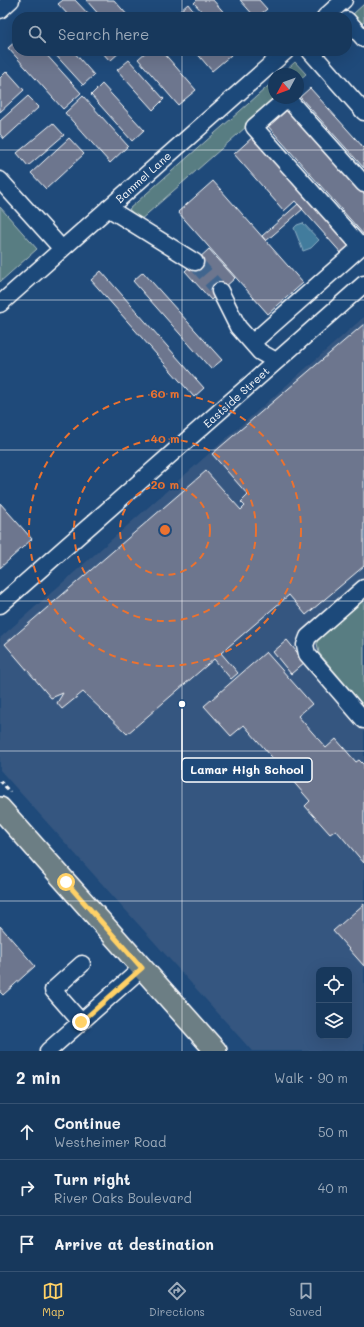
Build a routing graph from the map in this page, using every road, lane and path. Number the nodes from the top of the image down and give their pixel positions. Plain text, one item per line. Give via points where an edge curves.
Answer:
1 (11, 0) edge
2 (0, 10) edge
3 (352, 26) edge
4 (364, 39) edge
5 (280, 56) edge
6 (314, 56) edge
7 (364, 112) edge
8 (0, 180) edge
9 (364, 184) edge
10 (108, 208) junction
11 (362, 245) edge
12 (62, 249) junction
13 (195, 262) tunnel mouth
14 (364, 284) edge
15 (220, 291) tunnel mouth
16 (0, 304) edge
17 (252, 343) junction
18 (276, 360) junction
19 (364, 588) edge
20 (0, 605) edge
21 (364, 720) edge
22 (0, 808) edge
23 (82, 964) dead end
24 (142, 968) junction
25 (81, 1022) junction
26 (48, 1051) edge
27 (216, 1051) edge

1 - 2 street
3 - 4 street
5 - 10 street, Bammel Lane
6 - 7 street
8 - 12 street
9 - 11 street via 287,98 254,127
10 - 12 street, Bammel Lane
10 - 13 street
11 - 17 street
12 - 16 street, Bammel Lane
14 - 18 street, Eastside Street
15 - 17 street via 238,327
17 - 18 street via 260,352
18 - 20 street, Eastside Street
19 - 21 street via 308,637 305,645 308,654
22 - 24 main road
23 - 25 street via 53,990
24 - 25 street
24 - 27 main road
25 - 26 street

